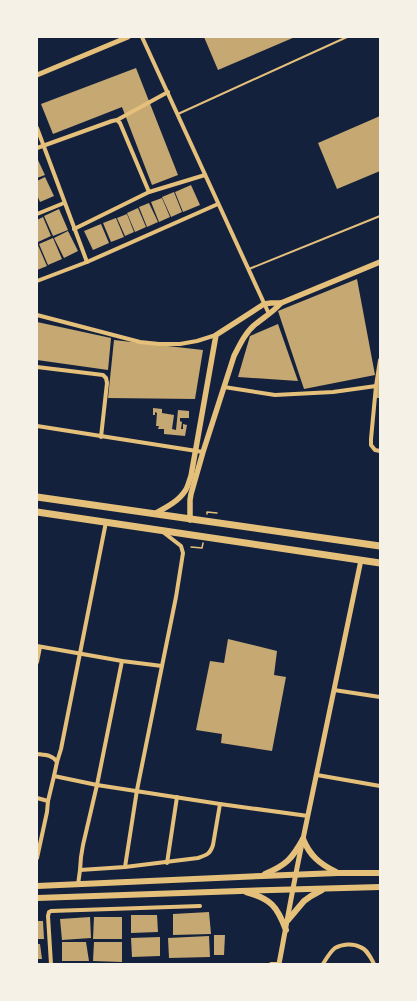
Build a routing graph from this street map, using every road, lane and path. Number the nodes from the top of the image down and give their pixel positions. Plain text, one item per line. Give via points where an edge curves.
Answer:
1 (128, 37) edge
2 (142, 37) edge
3 (347, 37) edge
4 (37, 75) edge
5 (168, 92) junction
6 (178, 114) junction
7 (116, 120) junction
8 (37, 128) edge
9 (43, 145) junction
10 (37, 148) edge
11 (205, 175) junction
12 (149, 192) junction
13 (64, 203) junction
14 (218, 204) junction
15 (37, 214) edge
16 (380, 216) edge
17 (74, 229) junction
18 (87, 262) junction
19 (380, 262) edge
20 (248, 269) junction
21 (37, 281) edge
22 (281, 303) junction
23 (264, 304) junction
24 (269, 314) junction
25 (37, 315) edge
26 (216, 335) junction
27 (380, 360) edge
28 (37, 367) edge
29 (376, 386) junction
30 (224, 387) junction
31 (37, 426) edge
32 (100, 437) junction
33 (195, 451) junction
34 (380, 451) edge
35 (203, 452) junction
36 (37, 497) edge
37 (37, 512) edge
38 (154, 514) junction
39 (190, 520) junction
40 (106, 522) junction
41 (160, 530) junction
42 (380, 546) edge
43 (361, 560) junction
44 (380, 563) edge
45 (39, 647) edge
46 (80, 653) junction
47 (122, 661) junction
48 (37, 662) edge
49 (162, 666) junction
50 (334, 690) junction
51 (380, 698) edge
52 (37, 754) edge
53 (57, 762) junction
54 (316, 775) junction
55 (54, 776) junction
56 (97, 785) junction
57 (380, 786) edge
58 (136, 790) junction
59 (177, 797) junction
60 (37, 798) edge
61 (48, 801) junction
62 (220, 804) junction
63 (308, 816) junction
64 (303, 839) junction
65 (37, 858) edge
66 (167, 863) junction
67 (125, 867) junction
68 (80, 870) junction
69 (338, 873) junction
70 (380, 874) edge
71 (295, 875) junction
72 (262, 876) junction
73 (78, 885) junction
74 (37, 886) edge
75 (380, 887) edge
76 (325, 889) junction
77 (240, 890) junction
78 (292, 890) junction
79 (37, 898) edge
80 (200, 906) dead end
81 (288, 920) junction
82 (286, 930) junction
83 (51, 964) edge
84 (271, 964) edge
85 (279, 964) edge
86 (323, 964) edge
87 (374, 964) edge

1 - 4 street
2 - 5 street
3 - 6 lane
5 - 6 street
5 - 7 street
6 - 11 street
7 - 9 street
7 - 12 street via 120,123
8 - 9 street
9 - 10 street
9 - 13 street
11 - 12 street
11 - 14 street
12 - 17 street
13 - 15 street
13 - 17 street
14 - 18 street
14 - 20 street
16 - 20 lane
17 - 18 street
18 - 21 street
19 - 22 main road
20 - 23 street
22 - 23 main road
22 - 24 main road
23 - 24 street
23 - 26 main road
24 - 30 main road via 251,329 240,344
25 - 26 street via 140,342 180,344
26 - 33 main road
27 - 29 street
28 - 32 street via 103,375 106,378
29 - 30 street via 333,392 275,395
29 - 34 street via 371,445
30 - 35 main road
31 - 32 street
32 - 33 street
33 - 35 street
33 - 38 main road via 186,490 176,501
35 - 39 main road via 191,494
36 - 38 highway
37 - 40 highway
38 - 39 highway
39 - 42 highway
40 - 41 highway
40 - 46 street
41 - 43 highway
41 - 49 street via 178,543 183,553
43 - 44 highway
43 - 50 street
45 - 46 street
45 - 48 street
46 - 47 street
46 - 53 street via 62,748
47 - 49 street
47 - 56 street
49 - 58 street
50 - 51 street
50 - 54 street
52 - 53 street via 52,756
53 - 55 street
54 - 57 street
54 - 63 street
55 - 56 street
55 - 61 street
56 - 58 street
56 - 68 street via 83,844
58 - 59 street
58 - 67 street
59 - 62 street
59 - 66 street
60 - 61 street
61 - 65 street
62 - 63 street
62 - 66 street via 211,852 198,858
63 - 64 street
64 - 69 main road via 316,859
64 - 71 street
64 - 72 main road via 290,860
66 - 67 street
67 - 68 street
68 - 73 street
69 - 70 main road
69 - 71 main road
71 - 72 main road
71 - 78 street
72 - 73 main road
73 - 74 main road
75 - 76 main road
76 - 78 main road
76 - 81 main road via 304,901
77 - 78 main road
77 - 79 main road
77 - 82 main road via 271,903 279,912
78 - 81 street
80 - 83 street via 51,911 48,916
81 - 82 street
82 - 85 street
84 - 85 street
86 - 87 street via 334,949 346,944 361,947

